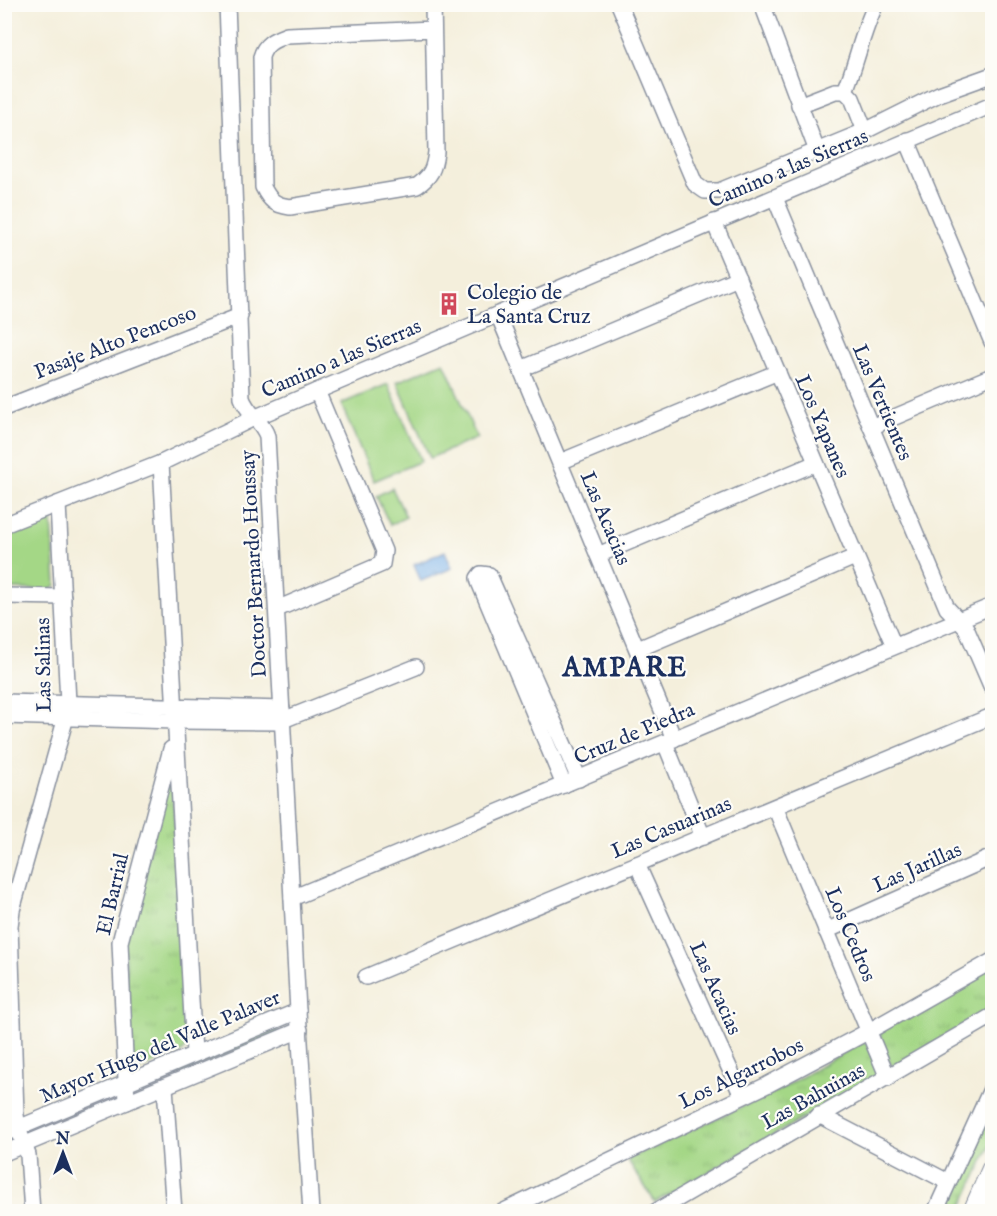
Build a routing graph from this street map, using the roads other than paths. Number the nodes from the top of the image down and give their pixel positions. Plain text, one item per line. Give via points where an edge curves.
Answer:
1 (226, 4) edge
2 (433, 4) edge
3 (619, 4) edge
4 (762, 4) edge
5 (876, 4) edge
6 (433, 29) junction
7 (993, 75) edge
8 (846, 91) junction
9 (799, 105) junction
10 (993, 105) edge
11 (866, 131) junction
12 (907, 140) junction
13 (817, 151) junction
14 (775, 198) junction
15 (714, 222) junction
16 (738, 278) junction
17 (498, 314) junction
18 (240, 316) junction
19 (993, 342) edge
20 (521, 369) junction
21 (778, 372) junction
22 (993, 376) edge
23 (317, 391) junction
24 (4, 408) edge
25 (254, 418) junction
26 (871, 427) junction
27 (560, 462) junction
28 (161, 463) junction
29 (816, 463) junction
30 (57, 504) junction
31 (4, 525) edge
32 (598, 555) junction
33 (855, 557) junction
34 (4, 596) edge
35 (63, 597) junction
36 (993, 606) edge
37 (276, 609) junction
38 (957, 619) junction
39 (894, 646) junction
40 (638, 649) junction
41 (416, 667) dead end
42 (993, 687) edge
43 (4, 702) edge
44 (67, 710) junction
45 (4, 716) edge
46 (993, 716) edge
47 (283, 717) junction
48 (175, 721) junction
49 (669, 741) junction
50 (579, 779) junction
51 (564, 785) junction
52 (775, 807) junction
53 (703, 837) junction
54 (993, 857) edge
55 (637, 864) junction
56 (292, 898) junction
57 (826, 931) junction
58 (993, 961) edge
59 (366, 977) dead end
60 (993, 1016) edge
61 (299, 1021) junction
62 (870, 1031) junction
63 (194, 1053) junction
64 (888, 1078) junction
65 (126, 1083) junction
66 (165, 1087) junction
67 (993, 1087) edge
68 (742, 1096) junction
69 (127, 1102) junction
70 (819, 1115) junction
71 (11, 1131) edge
72 (25, 1144) junction
73 (4, 1153) edge
74 (993, 1169) edge
75 (948, 1182) junction
76 (666, 1210) edge
77 (32, 1212) edge
78 (174, 1212) edge
79 (311, 1212) edge
80 (502, 1212) edge
81 (935, 1212) edge
82 (973, 1212) edge

1 - 18 street, Doctor Bernardo Houssay
2 - 6 street
3 - 13 street via 695,184 705,191 719,191
4 - 9 street
5 - 8 street via 866,23
6 - 6 street via 287,35 270,42 261,57 263,187 268,198 276,205 290,207 417,186 428,178 435,167 436,152
7 - 11 street via 939,94
8 - 9 street via 835,91
8 - 11 street
9 - 13 street
10 - 12 street, Camino a las Sierras
11 - 13 street
12 - 14 street, Camino a las Sierras
12 - 19 street
14 - 15 street, Camino a las Sierras
14 - 26 street, Las Vertientes
15 - 16 street, Los Yapanes
15 - 17 street, Camino a las Sierras
16 - 20 street
16 - 21 street, Los Yapanes
17 - 20 street, Las Acacias
17 - 23 street, Camino a las Sierras
18 - 24 street, Pasaje Alto Pencoso
18 - 25 street, Doctor Bernardo Houssay via 242,398
20 - 27 street, Las Acacias
21 - 27 street
21 - 29 street, Los Yapanes
22 - 26 street
23 - 25 street, Camino a las Sierras
23 - 37 street via 384,551 382,564
25 - 28 street, Camino a las Sierras
25 - 37 street, Doctor Bernardo Houssay via 267,436
26 - 38 street, Las Vertientes via 947,608
27 - 32 street, Las Acacias
28 - 30 street, Camino a las Sierras
28 - 48 street, El Barrial
29 - 32 street
29 - 33 street, Los Yapanes
30 - 31 street, Camino a las Sierras
30 - 35 street, Las Salinas
32 - 40 street, Las Acacias
33 - 39 street, Los Yapanes
33 - 40 street
34 - 35 street
35 - 44 street, Las Salinas
36 - 38 street, Cruz de Piedra
37 - 47 street, Doctor Bernardo Houssay
38 - 39 street, Cruz de Piedra
38 - 42 street, Las Vertientes via 966,628
39 - 49 street, Cruz de Piedra
40 - 49 street, Las Acacias
41 - 47 street
43 - 44 street
44 - 45 street
44 - 48 street
44 - 71 street, Las Salinas via 12,910
46 - 52 street, Las Casuarinas
47 - 48 street
47 - 56 street, Doctor Bernardo Houssay
48 - 63 street, El Barrial
48 - 65 street, El Barrial via 120,942
49 - 50 street, Cruz de Piedra
49 - 53 street, Las Acacias
50 - 51 street, Cruz de Piedra
50 - 51 street via 489,575 481,574 479,582
51 - 56 street, Cruz de Piedra
52 - 53 street, Las Casuarinas
52 - 57 street, Los Cedros
53 - 55 street, Las Casuarinas
54 - 57 street, Las Jarillas
55 - 59 street, Las Casuarinas
55 - 68 street, Las Acacias
56 - 61 street, Doctor Bernardo Houssay
57 - 62 street, Los Cedros
58 - 62 street, Los Algarrobos
60 - 64 street, Las Bahuinas
61 - 63 street, Mayor Hugo del Valle Palaver
61 - 66 street, Mayor Hugo del Valle Palaver
61 - 79 street, Doctor Bernardo Houssay
62 - 64 street, Los Cedros
62 - 68 street, Los Algarrobos
63 - 65 street, Mayor Hugo del Valle Palaver
64 - 70 street, Las Bahuinas
65 - 69 street, El Barrial
65 - 71 street, Mayor Hugo del Valle Palaver
66 - 69 street, Mayor Hugo del Valle Palaver
66 - 78 street
67 - 75 street
68 - 80 street, Los Algarrobos
69 - 72 street, Mayor Hugo del Valle Palaver
70 - 75 street
70 - 76 street, Las Bahuinas
71 - 72 street, Las Salinas
72 - 73 street, Mayor Hugo del Valle Palaver
72 - 77 street, Las Salinas
74 - 82 main road
75 - 81 street

